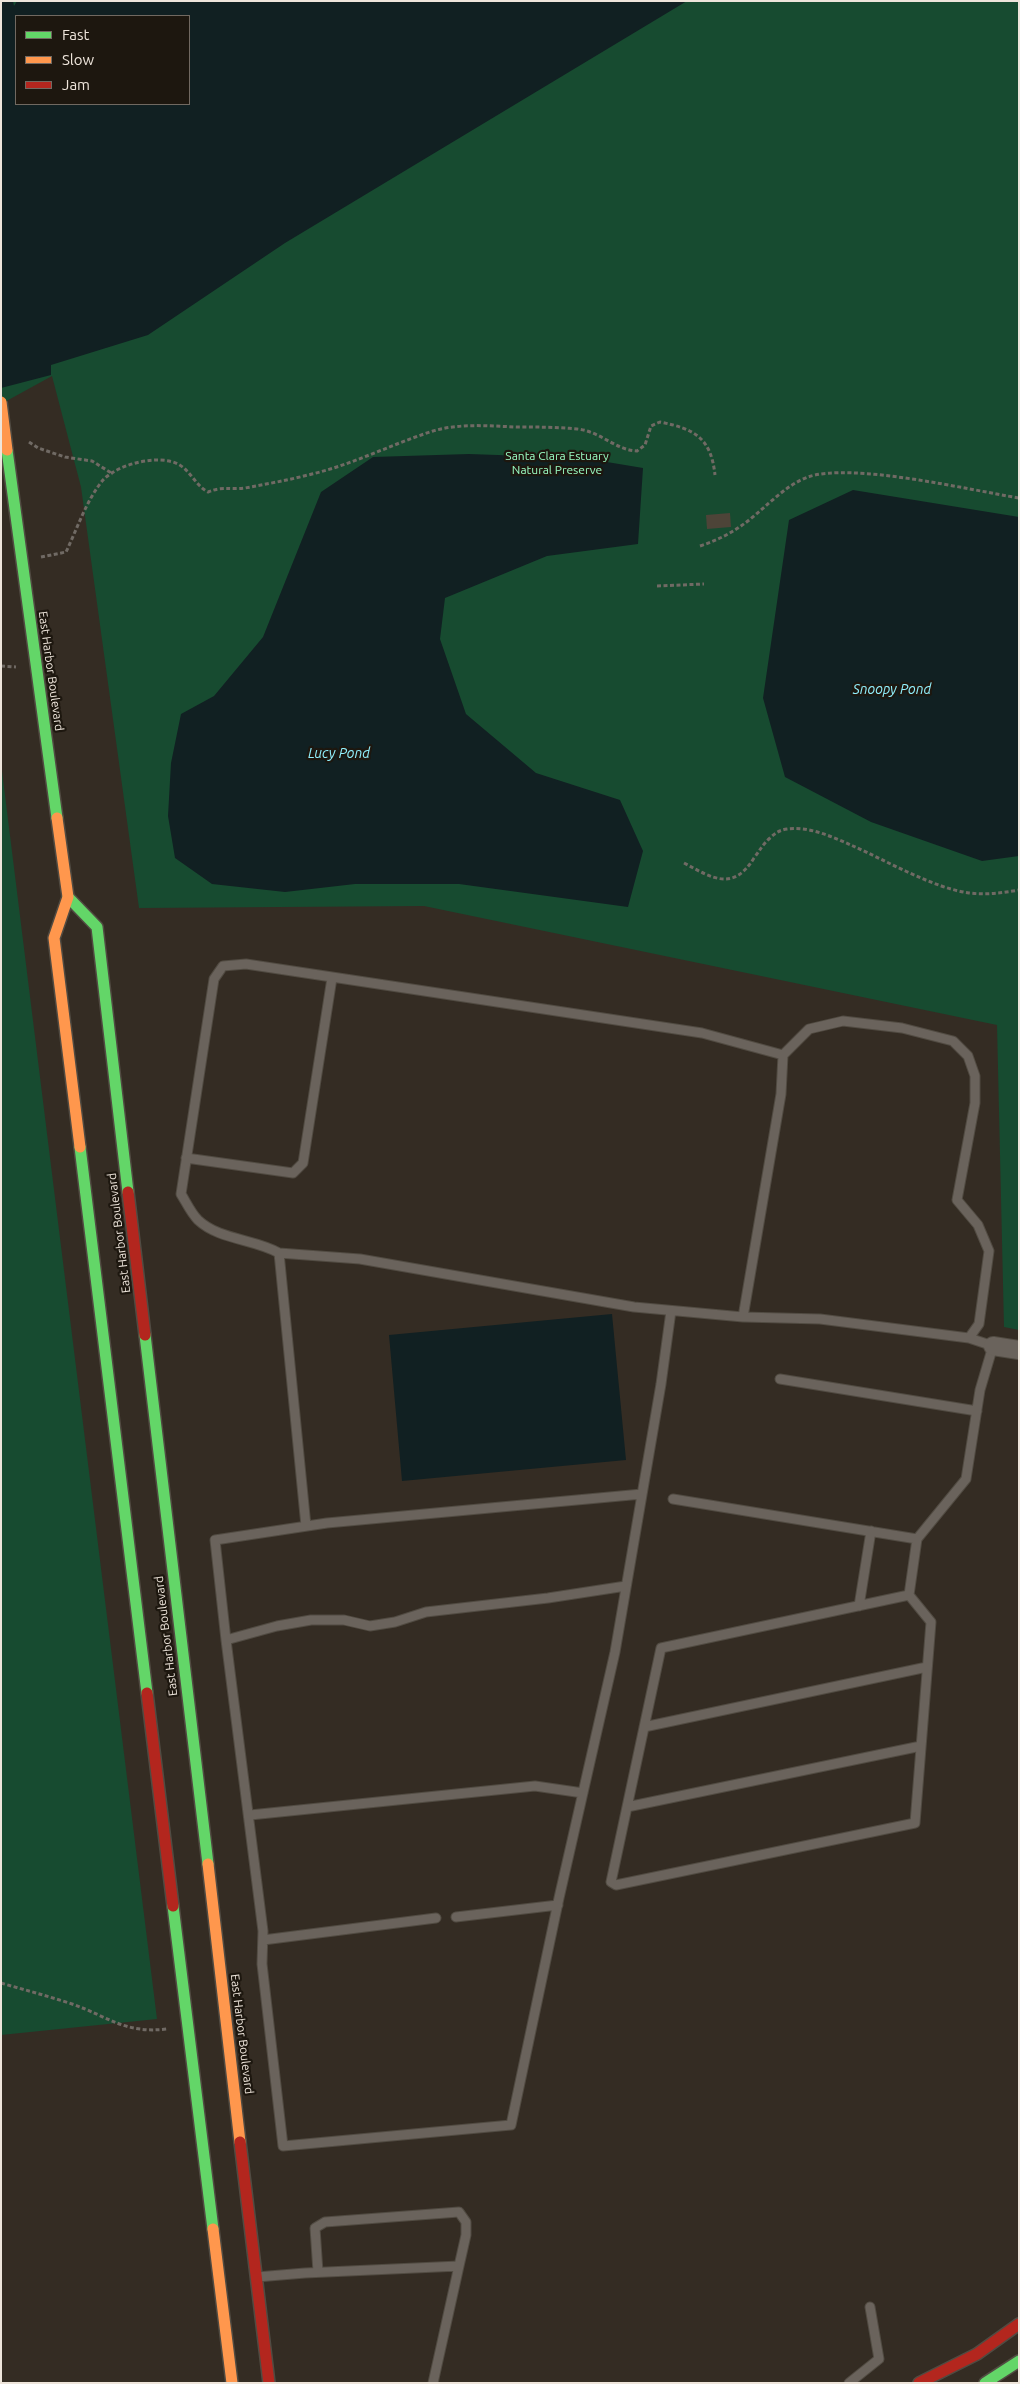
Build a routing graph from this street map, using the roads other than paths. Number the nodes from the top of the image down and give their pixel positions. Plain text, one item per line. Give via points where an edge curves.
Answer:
1 (1, 402) edge
2 (68, 897) junction
3 (332, 978) junction
4 (783, 1055) junction
5 (186, 1158) junction
6 (279, 1253) junction
7 (671, 1311) junction
8 (743, 1317) junction
9 (969, 1338) junction
10 (993, 1346) junction
11 (1019, 1350) edge
12 (780, 1379) dead end
13 (977, 1411) junction
14 (642, 1494) junction
15 (673, 1499) dead end
16 (306, 1526) junction
17 (871, 1531) junction
18 (917, 1539) junction
19 (626, 1586) junction
20 (909, 1595) junction
21 (860, 1606) junction
22 (226, 1640) junction
23 (927, 1667) junction
24 (644, 1727) junction
25 (921, 1746) junction
26 (583, 1793) junction
27 (628, 1807) junction
28 (250, 1815) junction
29 (558, 1905) junction
30 (456, 1917) dead end
31 (436, 1918) dead end
32 (263, 1940) junction
33 (459, 2266) junction
34 (318, 2272) junction
35 (256, 2277) junction
36 (870, 2307) dead end
37 (1019, 2324) edge
38 (1019, 2361) edge
39 (232, 2383) edge
40 (269, 2383) edge
41 (433, 2383) edge
42 (849, 2383) edge
43 (918, 2383) edge
44 (985, 2383) edge

1 - 2 main road, East Harbor Boulevard, bridge
2 - 35 main road, East Harbor Boulevard via 97,927
2 - 39 main road, East Harbor Boulevard via 54,938
3 - 4 lane via 702,1033
3 - 5 lane via 246,964 223,966 214,978
3 - 5 lane via 303,1162 293,1173
4 - 8 lane via 781,1094
4 - 9 lane via 810,1029 843,1021 902,1028 953,1041 968,1056 975,1076 975,1103 957,1200 978,1225 989,1251 979,1324
5 - 6 lane via 181,1194 199,1220 218,1232 267,1246
6 - 7 lane via 360,1259
6 - 16 lane
7 - 8 lane
7 - 14 lane
8 - 9 lane via 820,1318
9 - 10 lane
10 - 11 street
10 - 13 lane
12 - 13 lane
13 - 18 lane via 966,1479
14 - 16 lane
14 - 19 lane
15 - 17 lane
16 - 22 lane via 215,1540
17 - 18 lane
17 - 21 lane
18 - 20 lane
19 - 22 lane via 426,1612 370,1626 344,1620 311,1620
19 - 26 lane via 615,1652
20 - 21 lane
20 - 23 lane via 931,1622
21 - 24 lane via 660,1648
22 - 28 lane
23 - 24 lane
23 - 25 lane
24 - 27 lane
25 - 27 lane
25 - 27 lane via 915,1823 616,1885 611,1882
26 - 28 lane via 535,1786
26 - 29 lane
28 - 32 lane
29 - 30 lane
29 - 32 lane via 511,2125 283,2146 262,1964
31 - 32 lane
33 - 34 lane
33 - 34 lane via 466,2222 459,2212 432,2212 325,2222 315,2228
33 - 41 lane
34 - 35 lane
35 - 40 main road, East Harbor Boulevard
36 - 42 lane via 879,2359
37 - 43 main road via 977,2354
38 - 44 main road

